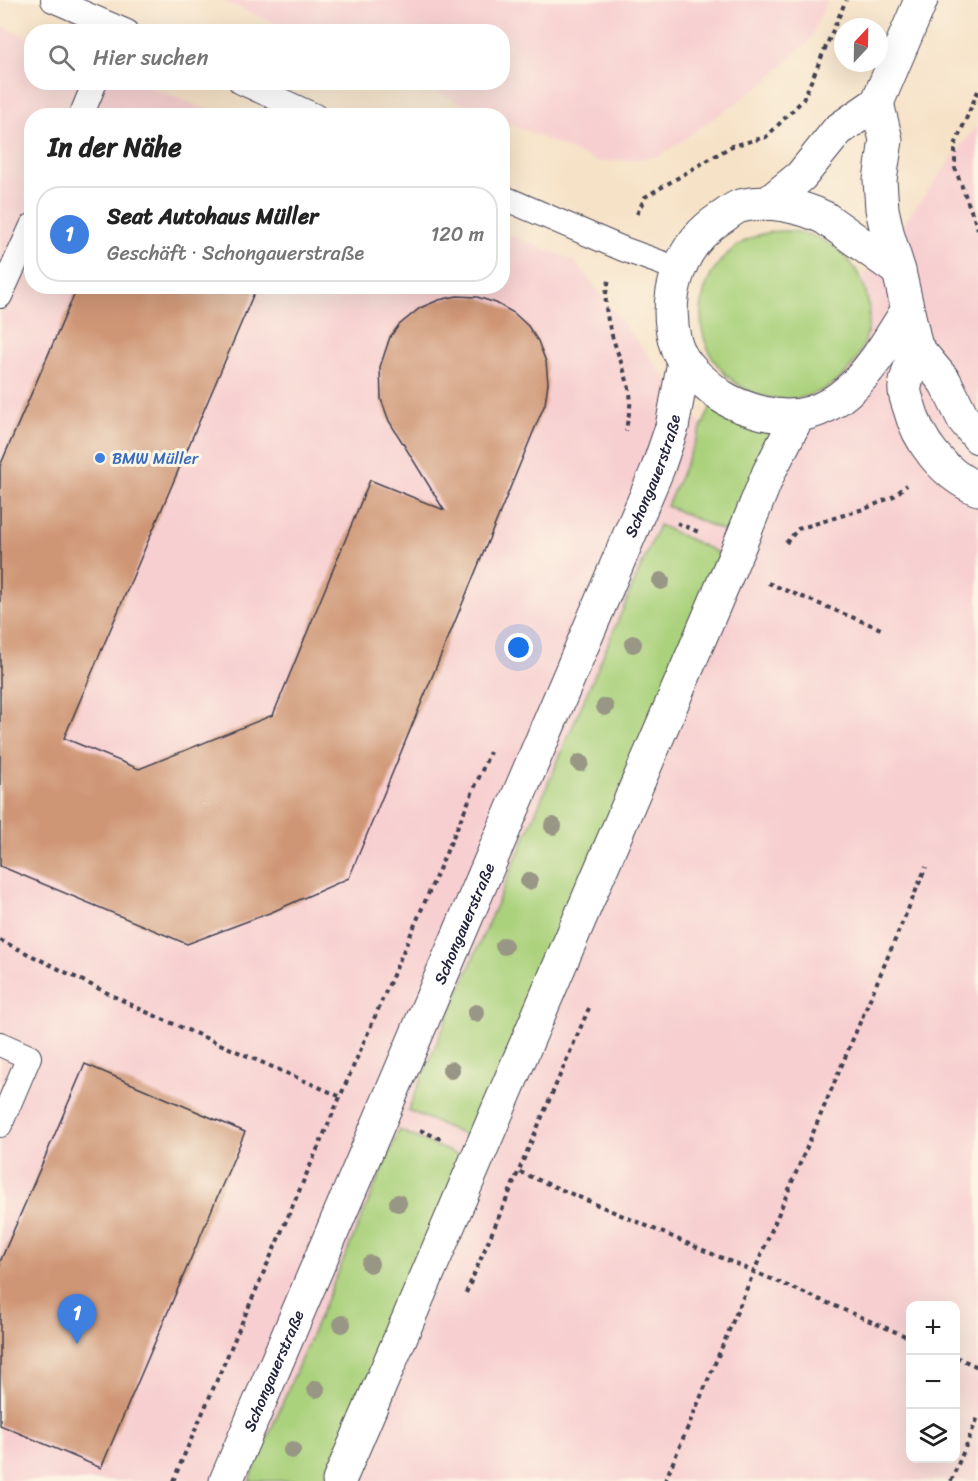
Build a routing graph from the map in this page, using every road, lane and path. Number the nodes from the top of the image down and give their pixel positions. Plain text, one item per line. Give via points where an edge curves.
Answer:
1 (53, 0) edge
2 (846, 0) edge
3 (921, 0) edge
4 (107, 24) edge
5 (91, 90) edge
6 (258, 90) edge
7 (978, 91) edge
8 (877, 103) junction
9 (84, 108) edge
10 (298, 108) edge
11 (510, 200) edge
12 (768, 203) junction
13 (638, 214) dead end
14 (978, 230) edge
15 (24, 244) edge
16 (678, 269) junction
17 (900, 271) junction
18 (611, 276) dead end
19 (0, 296) edge
20 (907, 311) junction
21 (916, 347) junction
22 (684, 362) junction
23 (798, 416) junction
24 (625, 436) dead end
25 (978, 437) edge
26 (912, 480) dead end
27 (978, 489) edge
28 (671, 521) dead end
29 (704, 535) dead end
30 (783, 546) dead end
31 (772, 574) dead end
32 (768, 583) junction
33 (763, 594) dead end
34 (881, 629) dead end
35 (493, 744) dead end
36 (926, 867) dead end
37 (0, 940) edge
38 (593, 997) dead end
39 (0, 1044) edge
40 (339, 1096) junction
41 (0, 1125) edge
42 (416, 1128) dead end
43 (448, 1142) dead end
44 (519, 1172) junction
45 (754, 1271) junction
46 (464, 1300) dead end
47 (906, 1336) edge
48 (960, 1359) edge
49 (978, 1367) edge
50 (978, 1417) edge
51 (173, 1481) edge
52 (226, 1481) edge
53 (339, 1481) edge
54 (665, 1481) edge
55 (951, 1481) edge

1 - 4 lane
2 - 13 path via 803,100 766,137 732,146 645,197
3 - 8 street
5 - 9 lane
6 - 10 lane
7 - 14 path via 955,145 955,168
8 - 12 street via 838,130 801,176
8 - 17 street via 886,140 880,180 882,208
11 - 16 lane
12 - 16 street via 739,206 717,221 697,238
12 - 17 street via 811,211 825,218
15 - 19 lane
16 - 22 street via 670,314 675,344
17 - 20 street
18 - 24 path via 606,291 610,332 630,395
20 - 21 street
20 - 23 street via 874,363 846,394 822,409
21 - 25 street via 945,382 964,420
21 - 27 street via 904,390 910,412 936,458
22 - 23 street via 704,383 749,410
22 - 52 street, Schongauerstraße via 672,427 658,468
23 - 53 street via 769,472
26 - 30 path via 894,496 867,508 798,529
28 - 29 path
31 - 32 path
32 - 33 path
32 - 34 path
35 - 40 path
36 - 45 path
37 - 40 path via 144,1011
38 - 44 path
39 - 41 lane via 29,1057
40 - 51 path
42 - 43 path
44 - 45 path
44 - 46 path
45 - 47 path
45 - 54 path
48 - 49 path
50 - 55 path

